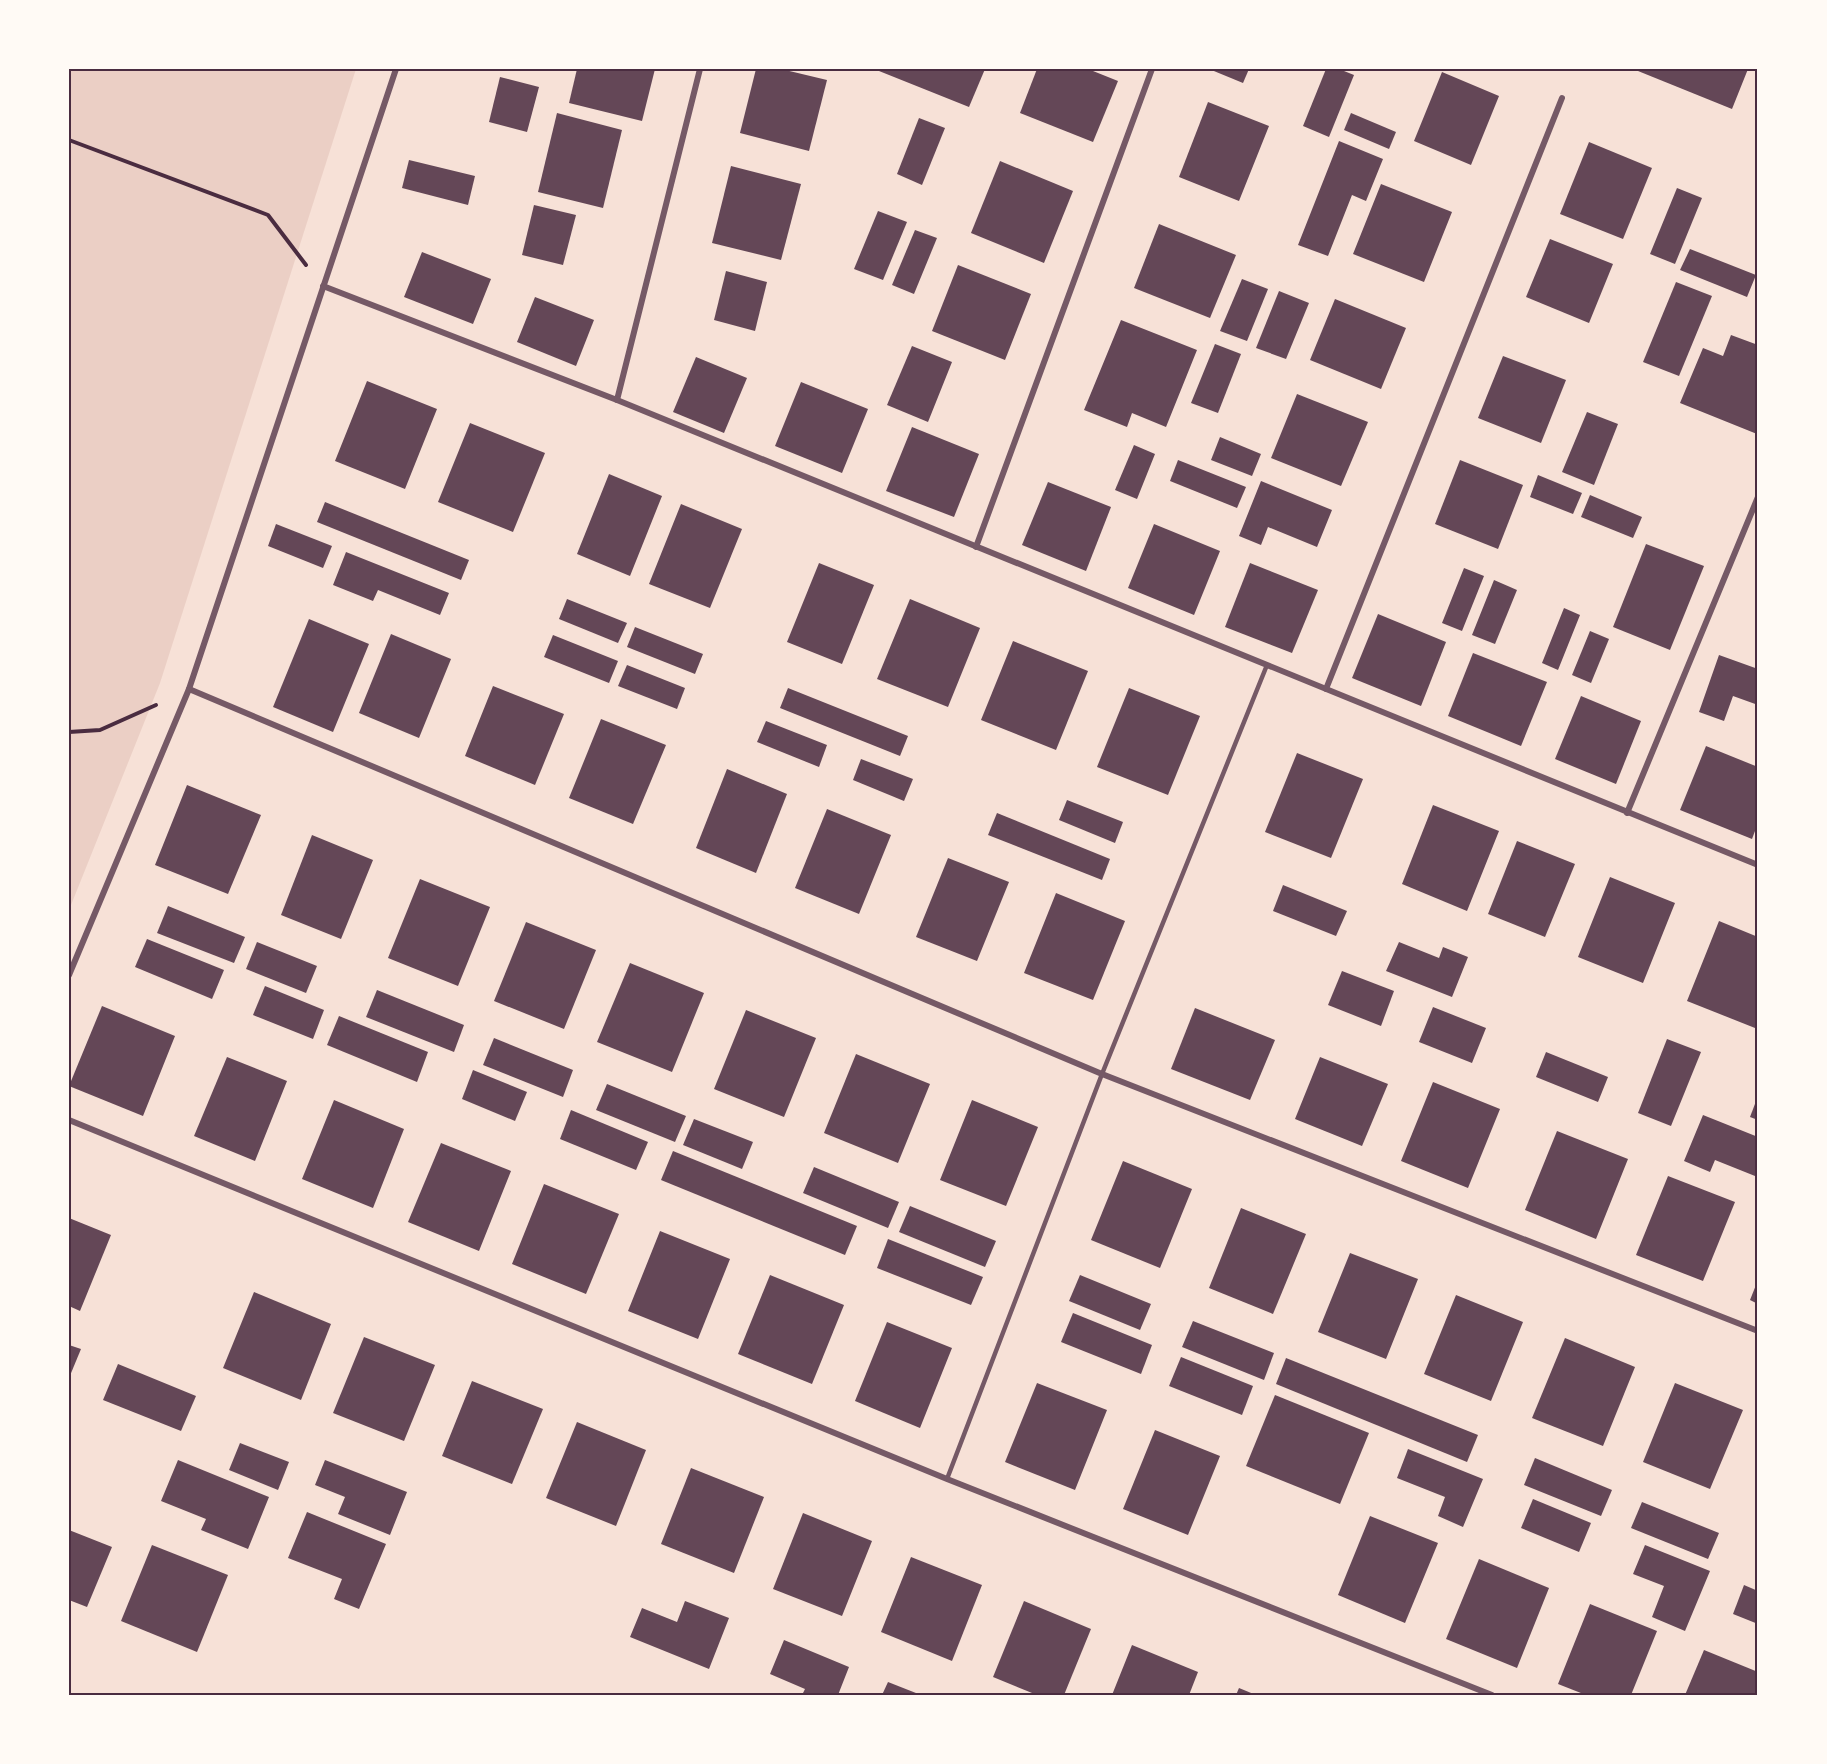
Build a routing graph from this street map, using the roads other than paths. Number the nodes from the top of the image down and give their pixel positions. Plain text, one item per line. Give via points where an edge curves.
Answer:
1 (396, 69) edge
2 (700, 69) edge
3 (1152, 69) edge
4 (1562, 98) dead end
5 (322, 286) junction
6 (616, 400) junction
7 (1758, 497) edge
8 (976, 547) junction
9 (1267, 665) junction
10 (189, 689) junction
11 (1326, 689) junction
12 (1627, 813) junction
13 (1758, 865) edge
14 (69, 975) edge
15 (1102, 1074) junction
16 (69, 1120) edge
17 (1758, 1331) edge
18 (947, 1479) junction
19 (1492, 1695) edge

1 - 5 street
2 - 6 street
3 - 8 street
4 - 11 street
5 - 6 street
5 - 10 street
6 - 8 street
7 - 12 street
8 - 9 street
9 - 11 street
9 - 15 lane
10 - 14 street
10 - 15 street
11 - 12 street
12 - 13 street
15 - 17 street
15 - 18 lane
16 - 18 street
18 - 19 street

